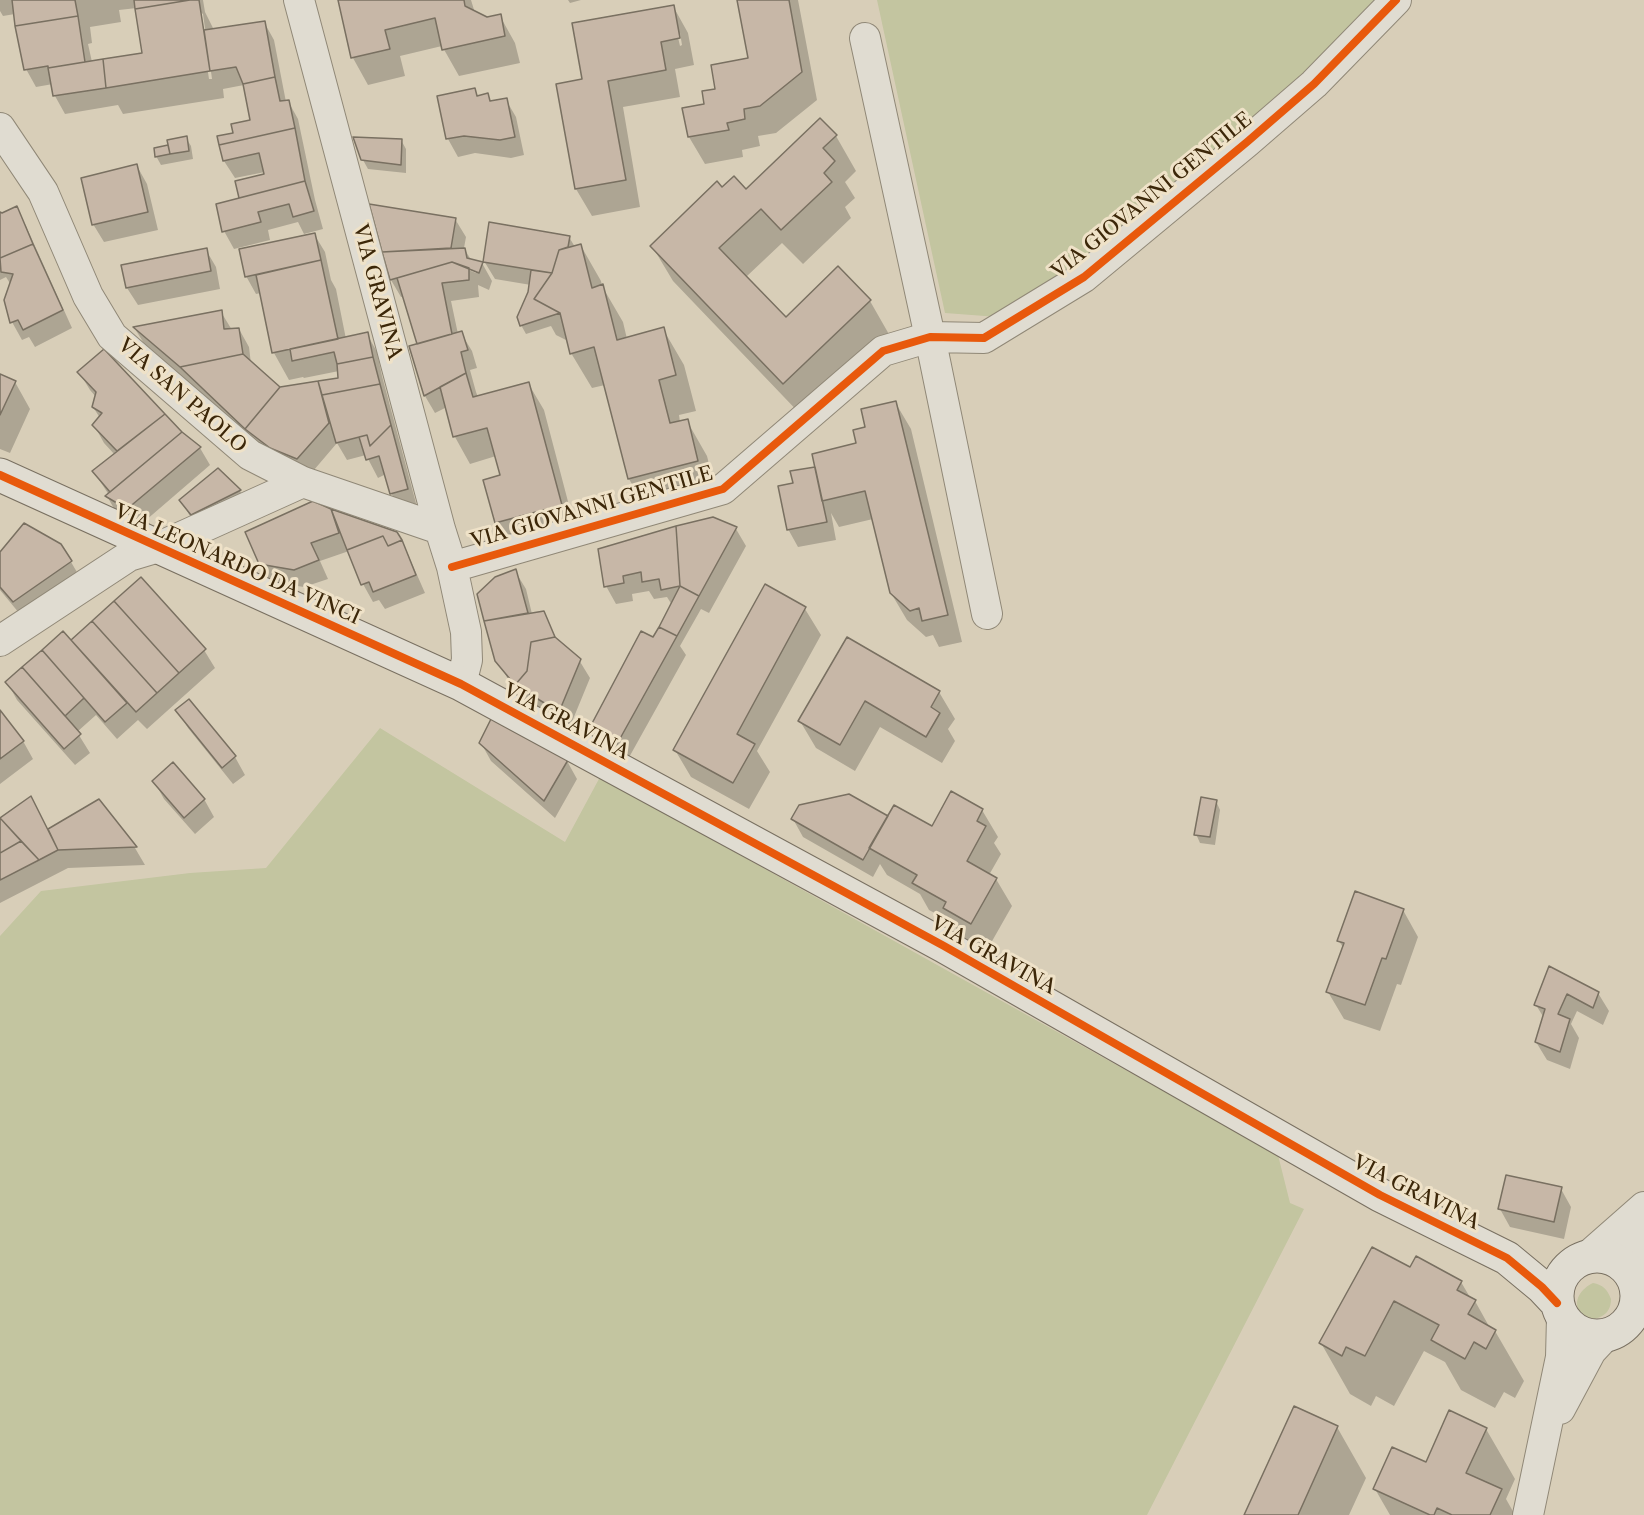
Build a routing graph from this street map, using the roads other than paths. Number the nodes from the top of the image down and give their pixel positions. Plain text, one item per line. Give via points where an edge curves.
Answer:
1 (299, 0) edge
2 (1396, 0) edge
3 (865, 38) dead end
4 (0, 128) edge
5 (930, 336) junction
6 (0, 475) edge
7 (303, 482) junction
8 (440, 529) junction
9 (159, 547) junction
10 (452, 567) junction
11 (987, 614) dead end
12 (0, 641) edge
13 (461, 684) junction
14 (1644, 1207) edge
15 (1644, 1219) edge
16 (1507, 1258) junction
17 (1577, 1263) junction
18 (1635, 1278) edge
19 (1560, 1310) junction
20 (1626, 1324) edge
21 (1542, 1450) junction
22 (1528, 1515) edge

1 - 8 street, VIA GRAVINA
2 - 5 street, VIA GIOVANNI GENTILE via 1314,84 1084,277 984,338
3 - 5 street
4 - 7 street, VIA SAN PAOLO via 43,192 88,296 112,336 250,455
5 - 10 street, VIA GIOVANNI GENTILE via 884,351 723,489
5 - 11 street
6 - 9 street, VIA LEONARDO DA VINCI
7 - 8 street, VIA SAN PAOLO
7 - 9 street
8 - 10 street, VIA GRAVINA
9 - 12 street via 129,556
9 - 13 street, VIA LEONARDO DA VINCI
10 - 13 street, VIA GRAVINA via 466,632 467,660
13 - 16 street, VIA GRAVINA via 944,946 1380,1195
14 - 17 street
15 - 18 street via 1634,1242
16 - 17 street
16 - 19 street via 1542,1287
17 - 18 street via 1595,1257 1614,1260
17 - 19 street via 1559,1284
18 - 20 street via 1636,1300
19 - 20 street via 1570,1326 1593,1336
19 - 21 street via 1561,1357
20 - 21 street via 1592,1352
21 - 22 street

